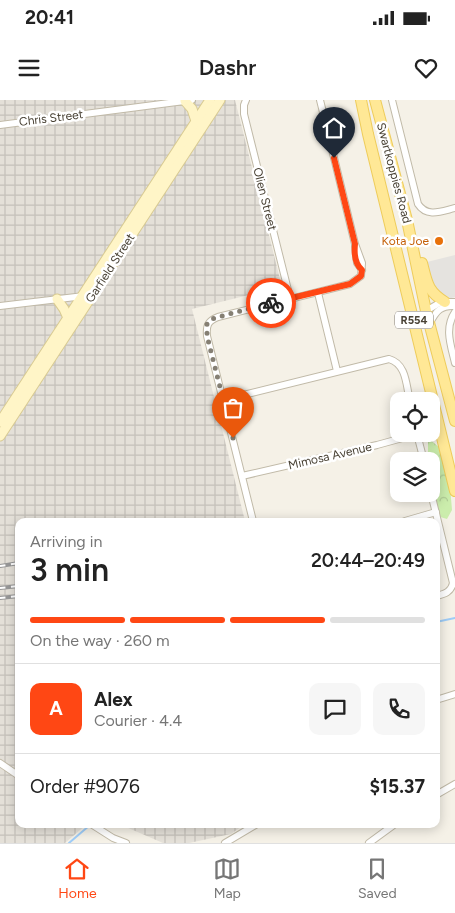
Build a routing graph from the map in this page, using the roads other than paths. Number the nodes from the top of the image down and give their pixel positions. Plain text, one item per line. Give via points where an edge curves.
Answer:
1 (188, 100) edge
2 (216, 100) edge
3 (246, 100) edge
4 (320, 100) edge
5 (361, 100) edge
6 (375, 100) edge
7 (392, 100) edge
8 (196, 121) junction
9 (0, 125) edge
10 (146, 204) junction
11 (455, 208) edge
12 (407, 220) junction
13 (318, 292) junction
14 (86, 297) junction
15 (290, 298) junction
16 (57, 299) junction
17 (451, 304) edge
18 (0, 306) edge
19 (426, 311) junction
20 (454, 314) edge
21 (68, 318) junction
22 (430, 323) junction
23 (455, 363) edge
24 (337, 371) junction
25 (429, 379) junction
26 (26, 389) junction
27 (408, 392) edge
28 (223, 400) junction
29 (455, 421) edge
30 (0, 422) edge
31 (0, 436) edge
32 (390, 441) edge
33 (242, 476) junction
34 (454, 479) edge
35 (455, 491) edge
36 (433, 502) edge
37 (436, 512) junction
38 (252, 518) edge
39 (415, 518) edge
40 (437, 518) edge
41 (440, 528) edge
42 (440, 594) edge
43 (455, 694) edge
44 (440, 699) edge
45 (0, 763) edge
46 (15, 773) edge
47 (455, 784) edge
48 (440, 793) edge
49 (97, 828) edge
50 (250, 828) edge
51 (389, 828) edge
52 (112, 841) edge
53 (126, 843) edge
54 (226, 843) edge
55 (369, 843) edge

1 - 8 street
1 - 9 street, Chris Street
2 - 8 street, Garfield Street
2 - 10 street, Garfield Street
3 - 15 street, Olien Street via 244,114
4 - 13 street via 357,263 362,270 356,281
5 - 25 main road, Swartkoppies Road / R554
6 - 12 main road, Swartkoppies Road / R554
7 - 11 street via 418,204 431,213
8 - 10 street, Garfield Street
10 - 14 street, Garfield Street
12 - 17 main road via 429,288
12 - 19 main road, Swartkoppies Road / R554
13 - 15 street
13 - 24 street
14 - 16 street
14 - 21 street, Garfield Street
14 - 26 street, Garfield Street
15 - 28 street via 209,322 207,336
16 - 18 street
16 - 21 street
17 - 19 street via 441,302
17 - 20 street
17 - 22 street via 440,308
19 - 22 main road, Swartkoppies Road / R554
19 - 25 main road via 422,328
20 - 23 street via 448,330
21 - 26 street, Garfield Street
22 - 29 main road, Swartkoppies Road / R554
24 - 27 street via 389,359 397,362 403,370
24 - 28 street
25 - 34 main road, Swartkoppies Road / R554
26 - 30 street, Garfield Street
26 - 31 street, Garfield Street
28 - 33 street
32 - 33 street, Mimosa Avenue
33 - 38 street
34 - 35 main road, Swartkoppies Road / R554
36 - 37 street
37 - 39 street
37 - 40 street
41 - 42 street via 453,582 449,591
43 - 44 street
45 - 46 street
47 - 48 street
49 - 52 street
50 - 54 street
51 - 55 street
52 - 53 street

